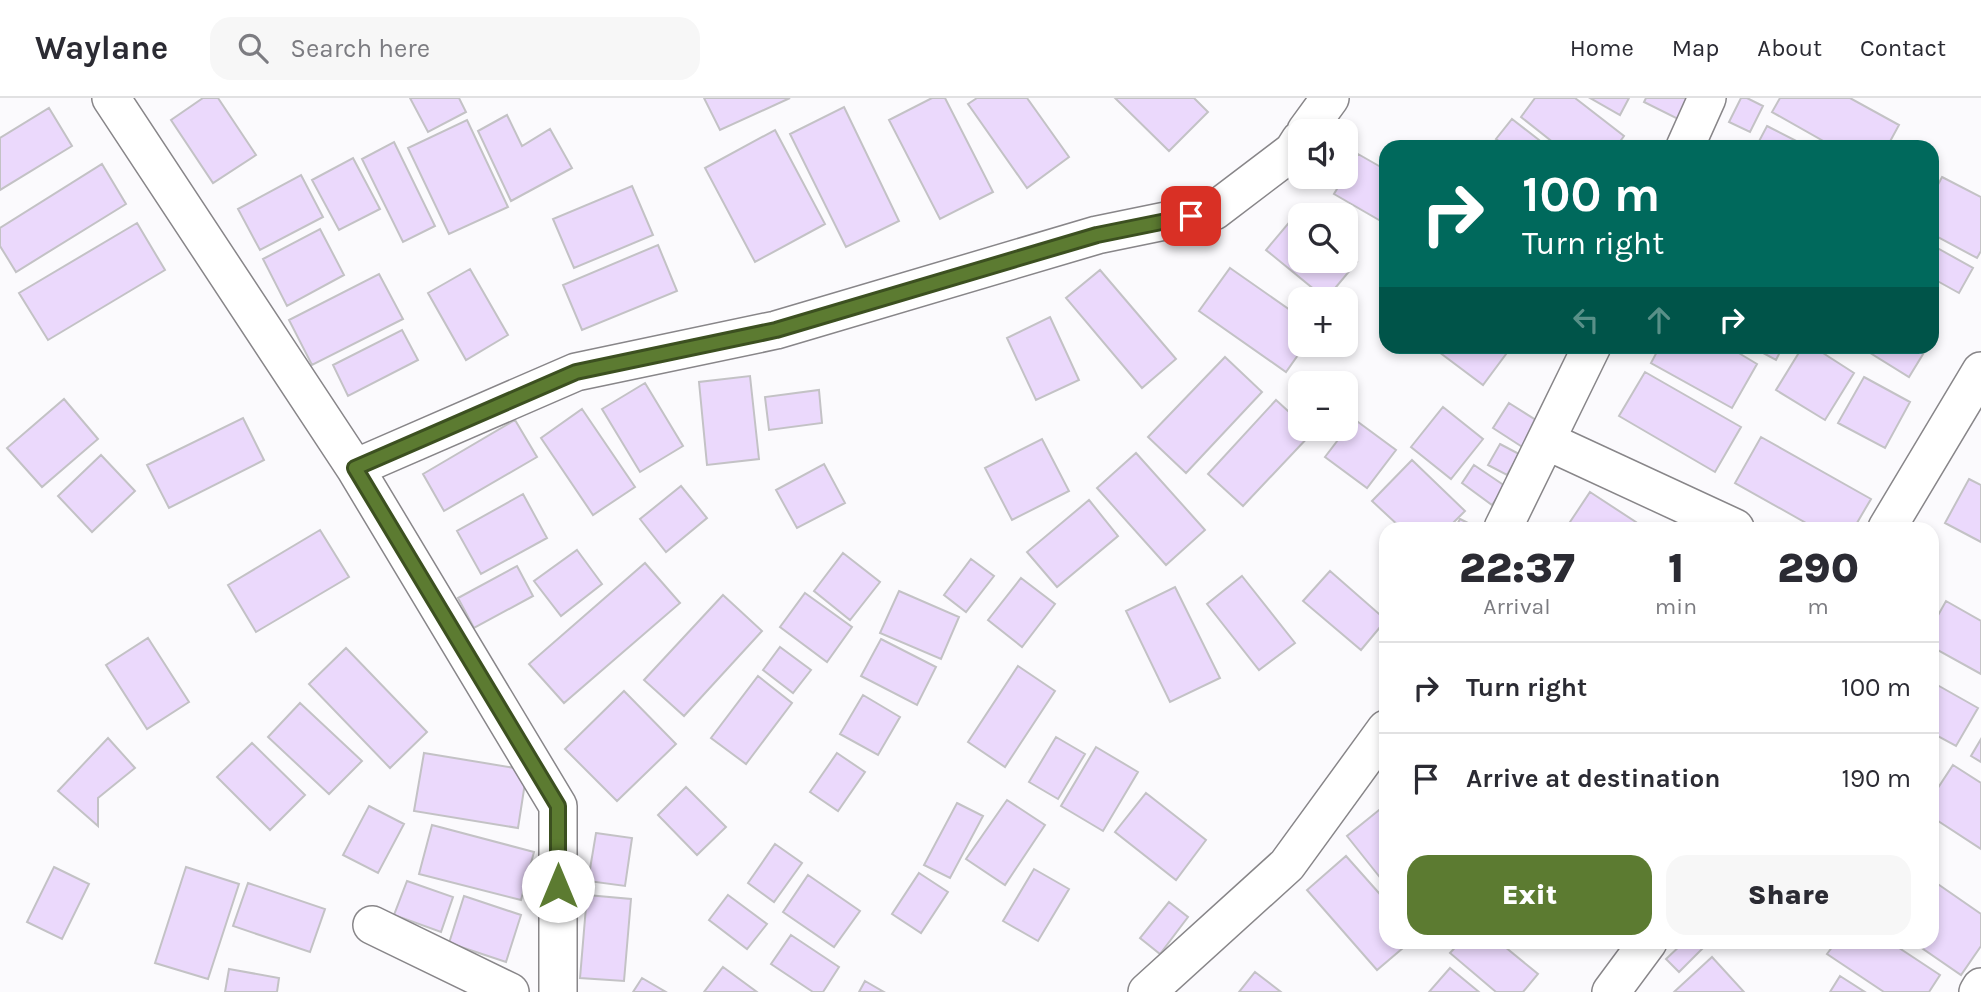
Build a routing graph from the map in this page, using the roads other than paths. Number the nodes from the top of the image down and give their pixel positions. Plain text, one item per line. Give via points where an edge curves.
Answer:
1 (111, 98) edge
2 (1329, 98) edge
3 (1707, 98) edge
4 (1314, 119) edge
5 (1688, 140) edge
6 (1288, 154) edge
7 (1588, 354) edge
8 (1981, 371) edge
9 (1548, 441) junction
10 (355, 468) junction
11 (1506, 522) edge
12 (1722, 522) edge
13 (1891, 522) edge
14 (1379, 739) edge
15 (372, 925) dead end
16 (1643, 949) edge
17 (1981, 987) edge
18 (510, 992) edge
19 (558, 992) edge
20 (1147, 992) edge
21 (1611, 992) edge
22 (1978, 992) edge

1 - 10 street
2 - 4 street
3 - 5 street
6 - 10 street via 1214,211 1097,235 776,330 576,372
7 - 9 street
8 - 13 street
9 - 11 street
9 - 12 street
10 - 19 street via 558,806
14 - 20 street via 1287,865
15 - 18 street
16 - 21 street
17 - 22 street

